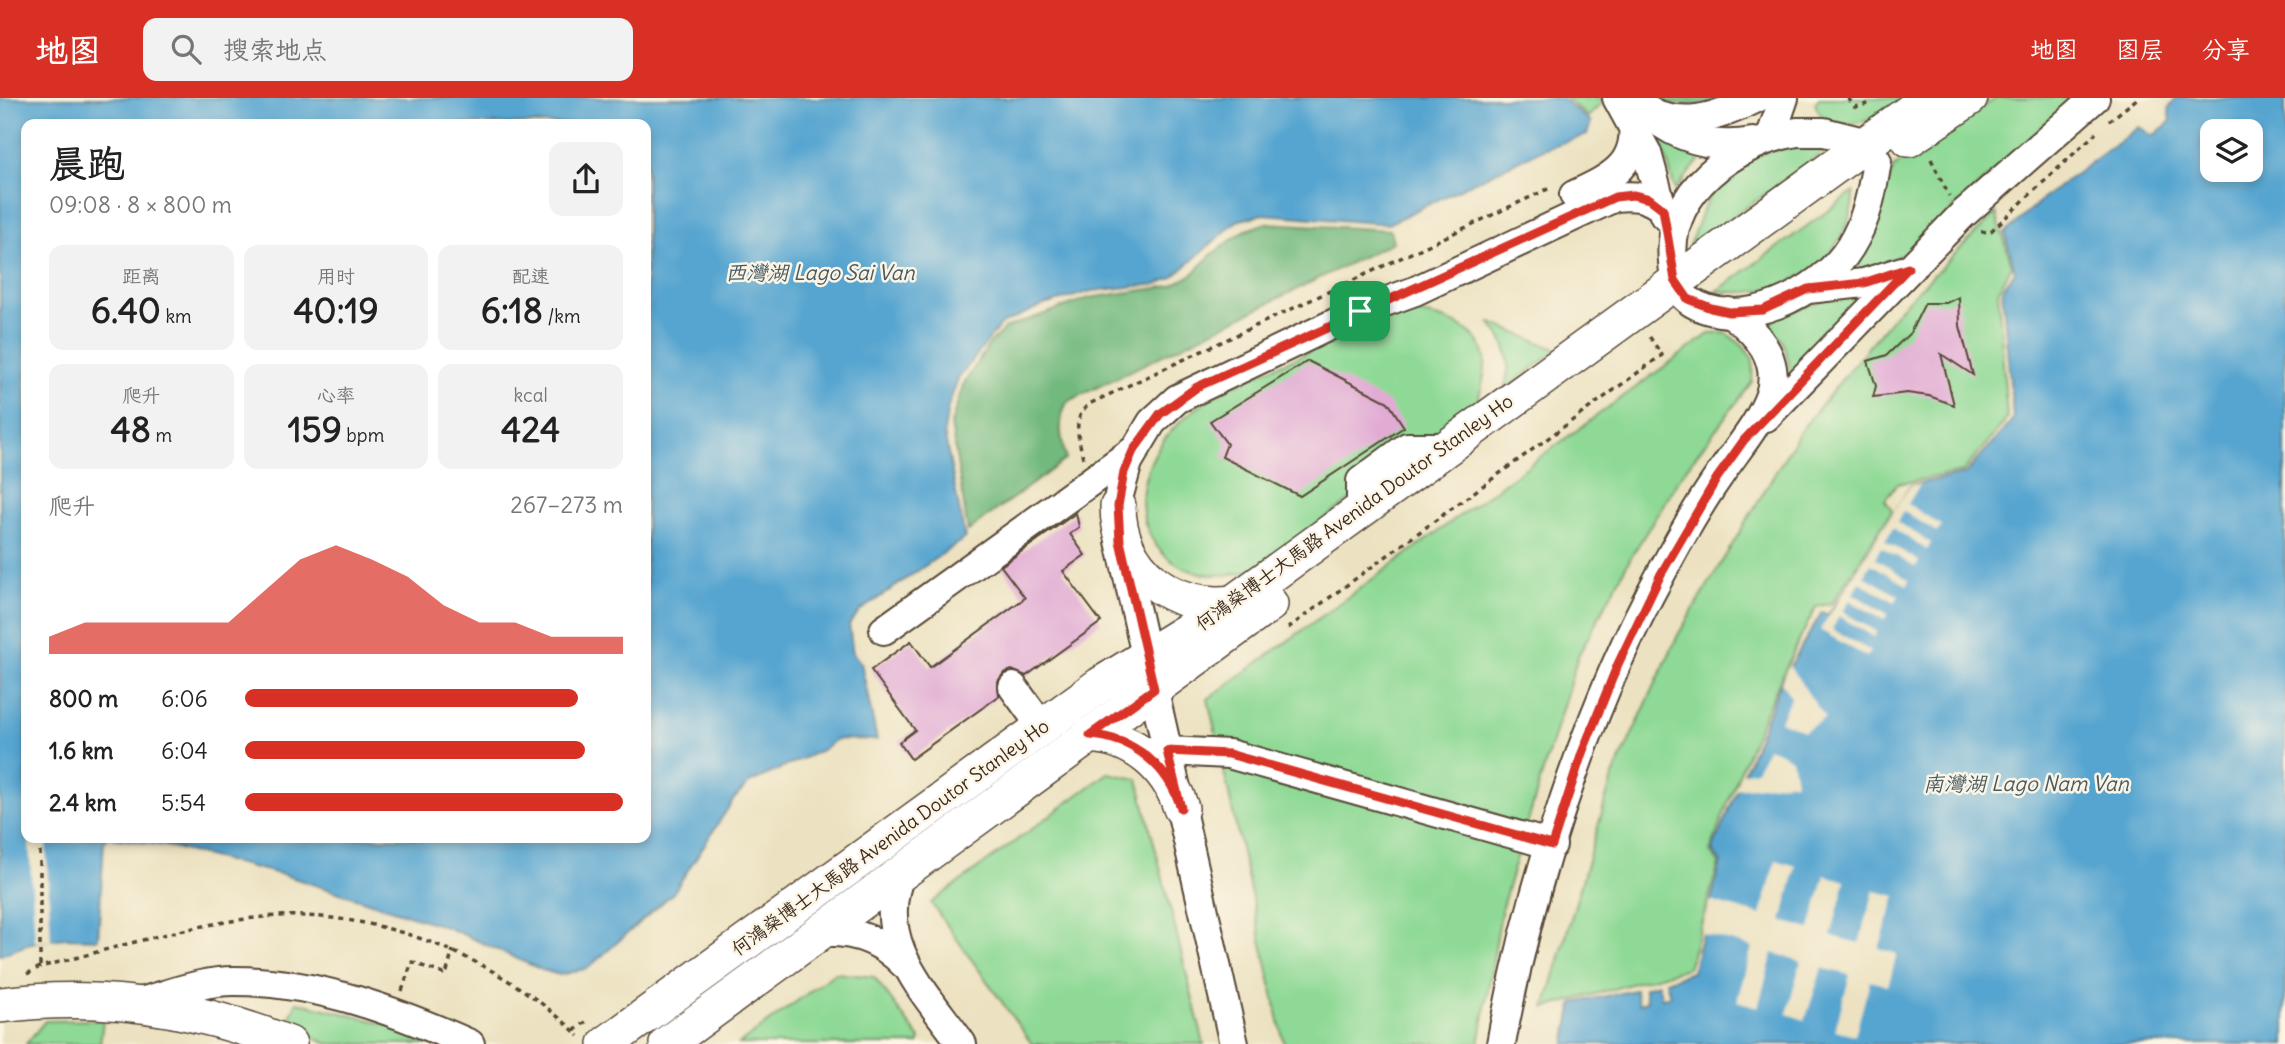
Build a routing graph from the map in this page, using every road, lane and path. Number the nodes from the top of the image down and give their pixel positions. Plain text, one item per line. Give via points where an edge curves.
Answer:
1 (1757, 98) edge
2 (1784, 98) edge
3 (1848, 98) edge
4 (1929, 98) edge
5 (1970, 98) edge
6 (2138, 98) edge
7 (1879, 101) dead end
8 (1627, 105) edge
9 (2101, 111) edge
10 (2097, 131) dead end
11 (1764, 139) junction
12 (1870, 152) junction
13 (1663, 209) junction
14 (1997, 226) dead end
15 (1908, 268) junction
16 (1678, 277) junction
17 (1808, 289) junction
18 (1360, 311) junction
19 (1729, 312) junction
20 (1744, 440) junction
21 (1133, 451) junction
22 (1118, 506) junction
23 (1232, 603) junction
24 (884, 630) dead end
25 (1150, 673) junction
26 (1013, 687) dead end
27 (1042, 727) junction
28 (1090, 735) junction
29 (1167, 751) junction
30 (1181, 808) junction
31 (1552, 845) junction
32 (40, 851) dead end
33 (901, 873) junction
34 (821, 932) junction
35 (453, 950) junction
36 (40, 967) junction
37 (908, 969) junction
38 (20, 977) dead end
39 (140, 1002) junction
40 (0, 1005) edge
41 (395, 1013) junction
42 (574, 1031) dead end
43 (245, 1044) edge
44 (276, 1044) edge
45 (289, 1044) edge
46 (470, 1044) edge
47 (606, 1044) edge
48 (667, 1044) edge
49 (962, 1044) edge
50 (1234, 1044) edge
51 (1501, 1044) edge

1 - 8 street via 1717,117 1693,120 1668,118
2 - 11 street
3 - 7 path via 1855,107
4 - 12 main road, 何鴻燊博士大馬路 Avenida Doutor Stanley Ho
5 - 12 main road, 何鴻燊博士大馬路 Avenida Doutor Stanley Ho
6 - 9 path
8 - 11 street via 1692,139 1720,144
8 - 13 street via 1653,168
8 - 18 street via 1633,149 1613,177 1408,273
9 - 15 street via 2017,164
10 - 14 path
11 - 12 street via 1824,132
11 - 16 street via 1730,156 1690,198 1679,220
12 - 16 main road, 何鴻燊博士大馬路 Avenida Doutor Stanley Ho
12 - 17 street via 1863,223 1850,249
13 - 16 street
13 - 18 street via 1650,199 1615,197 1415,291
15 - 17 street via 1864,283
15 - 20 street
16 - 19 street
16 - 23 main road, 何鴻燊博士大馬路 Avenida Doutor Stanley Ho
16 - 25 main road, 何鴻燊博士大馬路 Avenida Doutor Stanley Ho via 1653,342
17 - 19 street via 1763,310
18 - 21 street via 1187,393 1152,422
19 - 20 street via 1763,343 1773,369 1766,406
20 - 31 street via 1656,585 1582,753
21 - 22 street
21 - 24 street
22 - 23 main road via 1125,544 1152,581 1186,600
22 - 25 street via 1120,541
23 - 25 main road, 何鴻燊博士大馬路 Avenida Doutor Stanley Ho
25 - 27 main road, 何鴻燊博士大馬路 Avenida Doutor Stanley Ho
25 - 28 main road, 何鴻燊博士大馬路 Avenida Doutor Stanley Ho
25 - 29 street
26 - 27 street
27 - 47 main road, 何鴻燊博士大馬路 Avenida Doutor Stanley Ho
28 - 30 main road via 1116,740 1145,755 1168,778
28 - 33 main road, 何鴻燊博士大馬路 Avenida Doutor Stanley Ho
29 - 30 street
29 - 31 street via 1229,754
30 - 50 street
31 - 51 street via 1513,975
32 - 36 path
33 - 34 main road, 何鴻燊博士大馬路 Avenida Doutor Stanley Ho
33 - 37 street via 892,902 892,926
34 - 37 street via 869,939
34 - 48 main road, 何鴻燊博士大馬路 Avenida Doutor Stanley Ho
35 - 36 path via 394,929 352,921 265,917
35 - 41 path via 446,975 412,962
35 - 42 path
36 - 38 path
37 - 49 street
39 - 40 main road
39 - 41 street via 232,981 321,991
39 - 45 main road via 226,1022
41 - 46 street
43 - 44 main road

